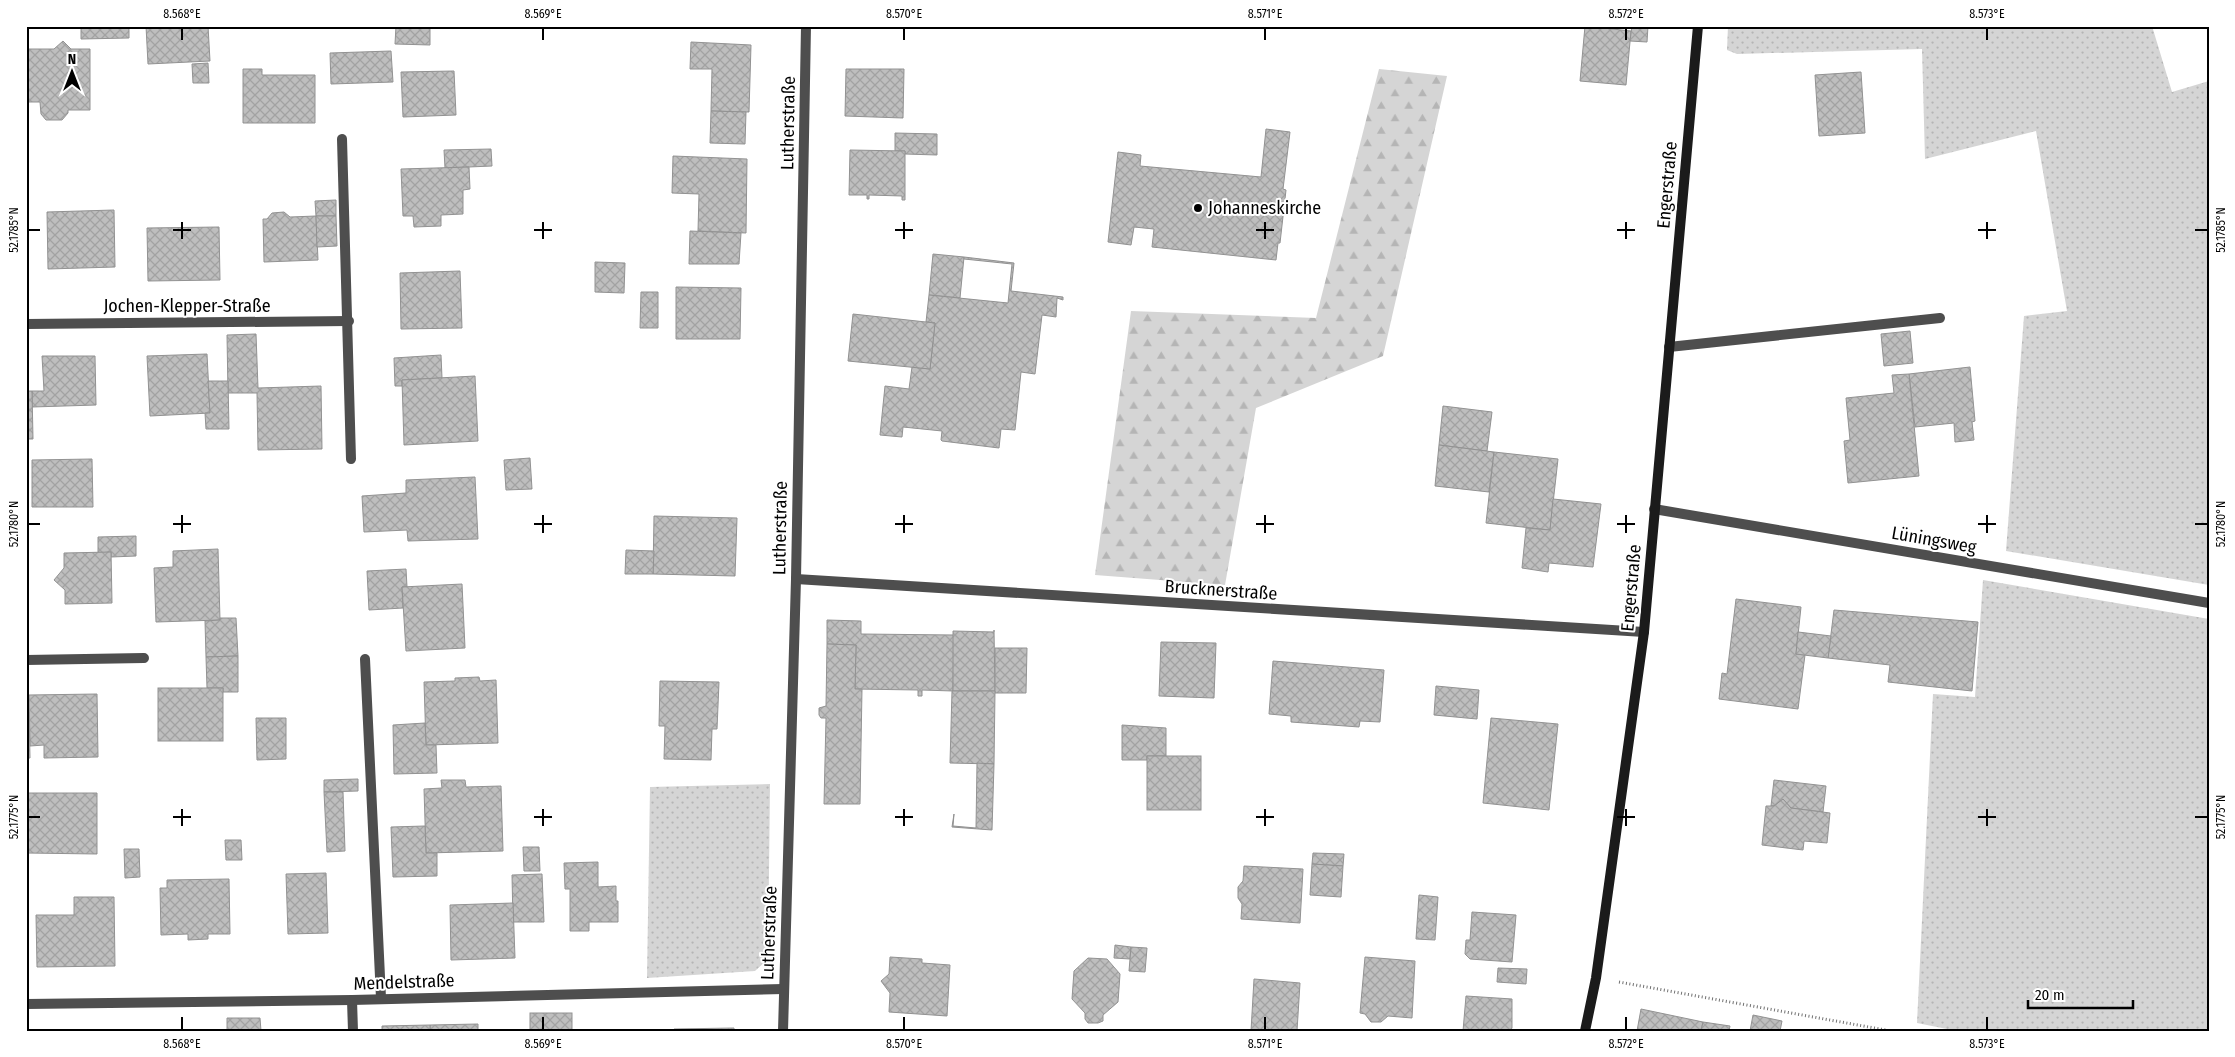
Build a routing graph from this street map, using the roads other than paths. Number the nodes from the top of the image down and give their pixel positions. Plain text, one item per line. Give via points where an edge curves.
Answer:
1 (806, 26) edge
2 (1698, 26) edge
3 (342, 139) dead end
4 (1940, 318) dead end
5 (349, 321) junction
6 (26, 324) edge
7 (1669, 346) junction
8 (351, 459) dead end
9 (1654, 509) junction
10 (796, 579) junction
11 (2209, 603) edge
12 (1644, 632) junction
13 (144, 658) dead end
14 (26, 660) edge
15 (365, 660) dead end
16 (784, 989) junction
17 (381, 998) junction
18 (352, 1000) junction
19 (26, 1004) edge
20 (353, 1031) edge
21 (783, 1031) edge
22 (1585, 1031) edge

1 - 10 street, Lutherstraße
2 - 7 main road, Engerstraße
3 - 5 street
4 - 7 street
5 - 6 street, Jochen-Klepper-Straße
5 - 8 street
7 - 9 main road, Engerstraße
9 - 11 street, Lüningsweg
9 - 12 main road, Engerstraße
10 - 12 street, Brucknerstraße
10 - 16 street, Lutherstraße
12 - 22 main road, Engerstraße via 1596,978
13 - 14 street
15 - 17 street
16 - 17 street, Mendelstraße
16 - 21 street, Lutherstraße
17 - 18 street, Mendelstraße
18 - 19 street, Mendelstraße
18 - 20 street

